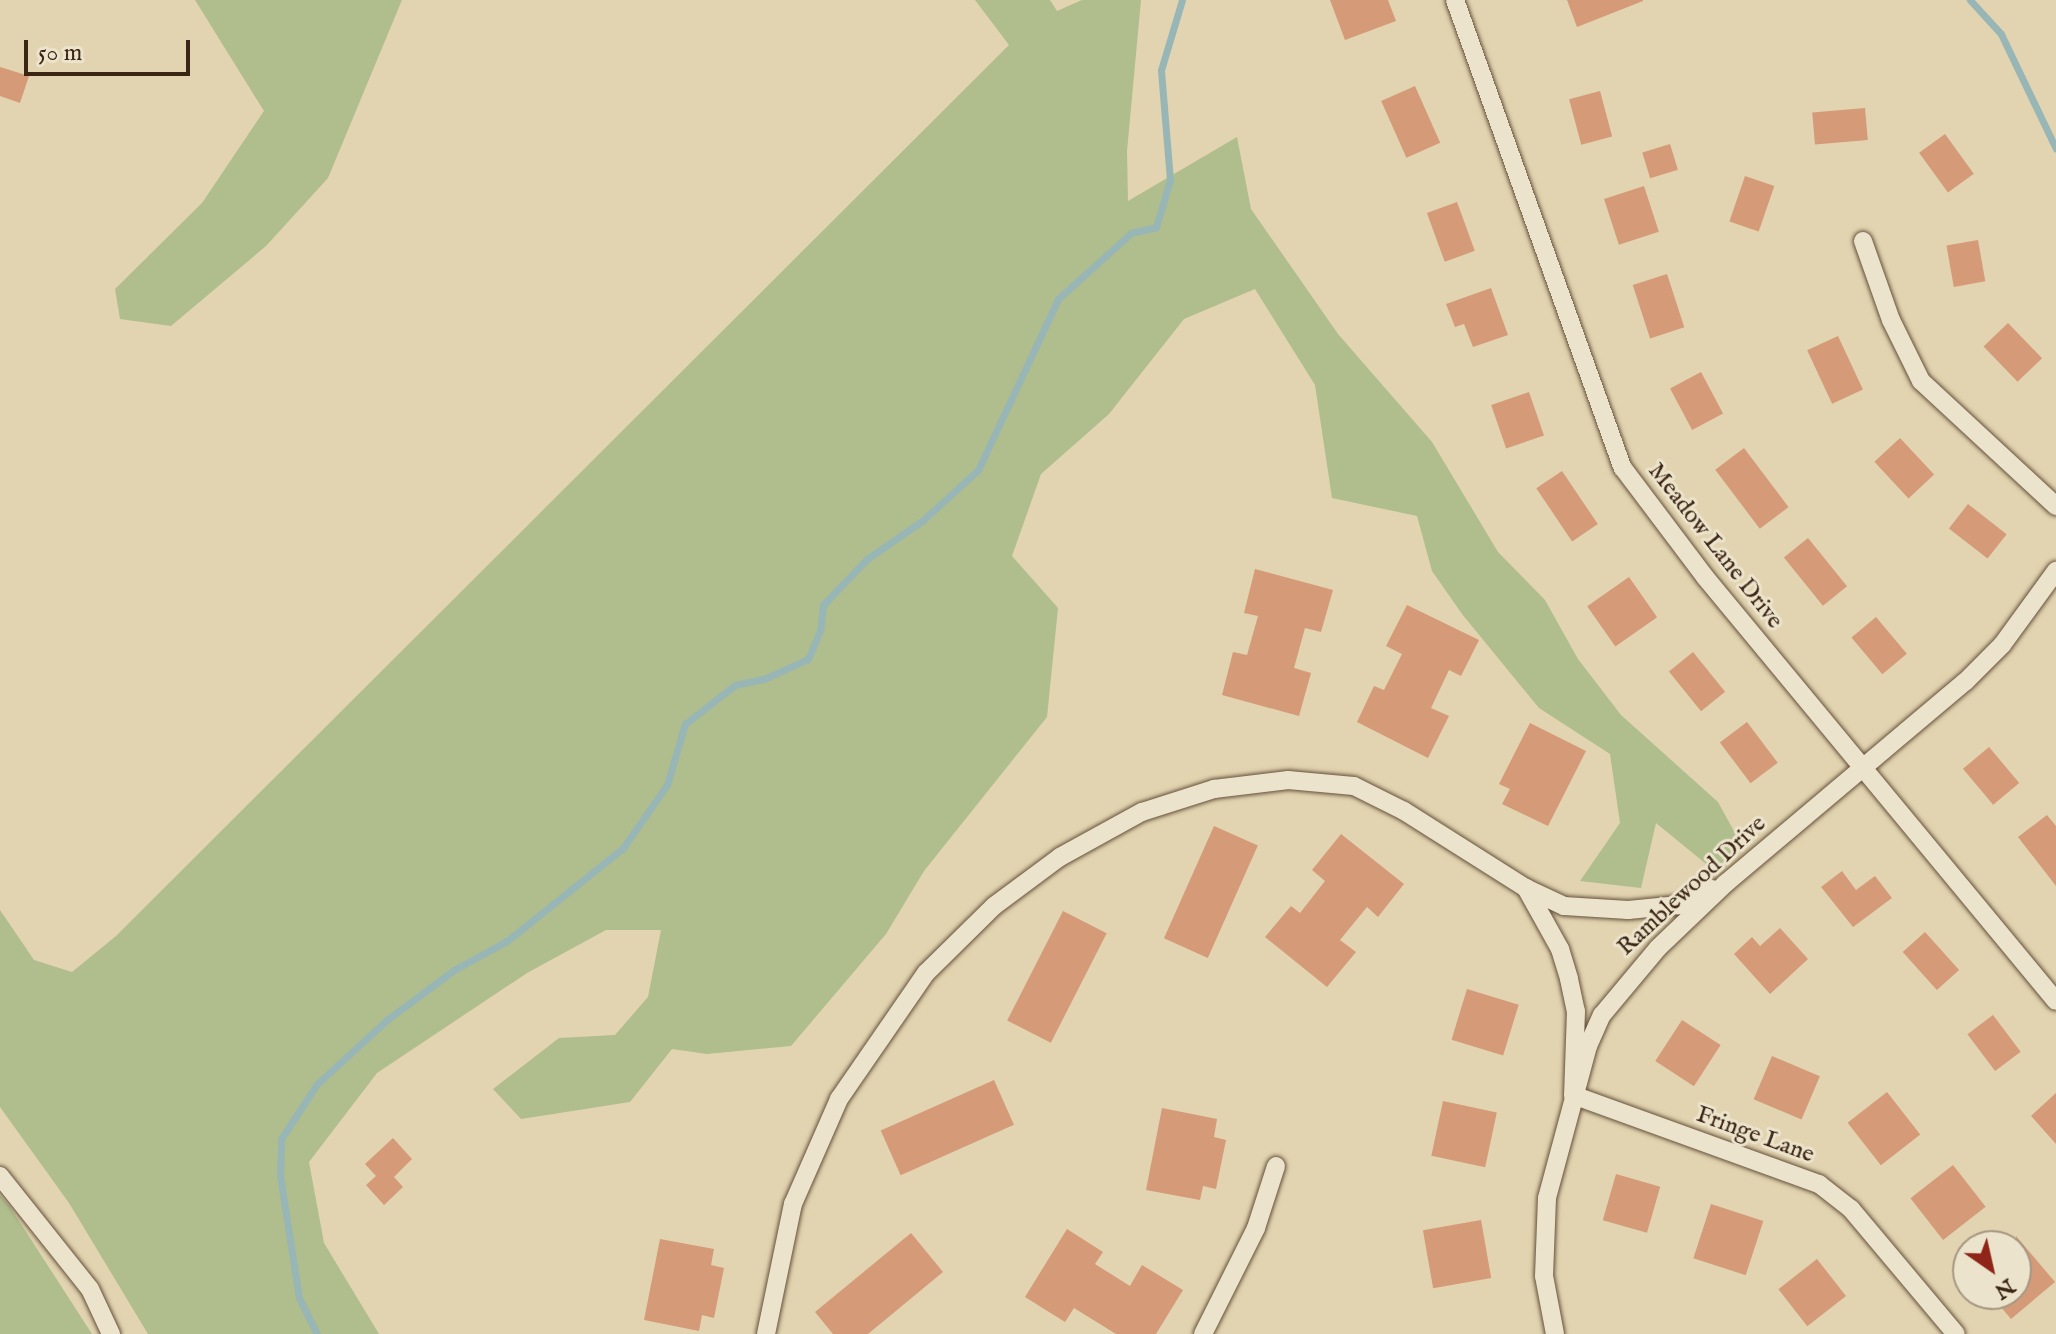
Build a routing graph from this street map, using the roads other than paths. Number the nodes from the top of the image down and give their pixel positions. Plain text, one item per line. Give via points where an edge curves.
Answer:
1 (1455, 0) edge
2 (1863, 241) dead end
3 (2056, 506) edge
4 (2056, 571) edge
5 (1864, 765) junction
6 (1726, 883) junction
7 (1526, 888) junction
8 (2056, 1001) edge
9 (1573, 1095) junction
10 (1276, 1166) dead end
11 (0, 1176) edge
12 (111, 1334) edge
13 (766, 1334) edge
14 (1203, 1334) edge
15 (1555, 1334) edge
16 (1956, 1334) edge

1 - 5 street, Meadow Lane Drive via 1623,468 1685,552
2 - 3 street via 1891,320 1921,381
4 - 5 street, Ramblewood Drive via 2002,645
5 - 6 street, Ramblewood Drive
5 - 8 street, Meadow Lane Drive
6 - 7 street via 1679,905 1628,910 1564,906
6 - 9 street, Ramblewood Drive via 1624,984 1588,1046
7 - 9 street via 1560,949 1572,993
7 - 13 street via 1404,811 1354,786 1288,780 1214,789 1142,812 1060,857 994,906 926,973 839,1099 793,1204
9 - 15 street, Ramblewood Drive via 1547,1198 1544,1276
9 - 16 street, Fringe Lane via 1819,1184 1851,1209
10 - 14 street via 1256,1228
11 - 12 street via 90,1289

